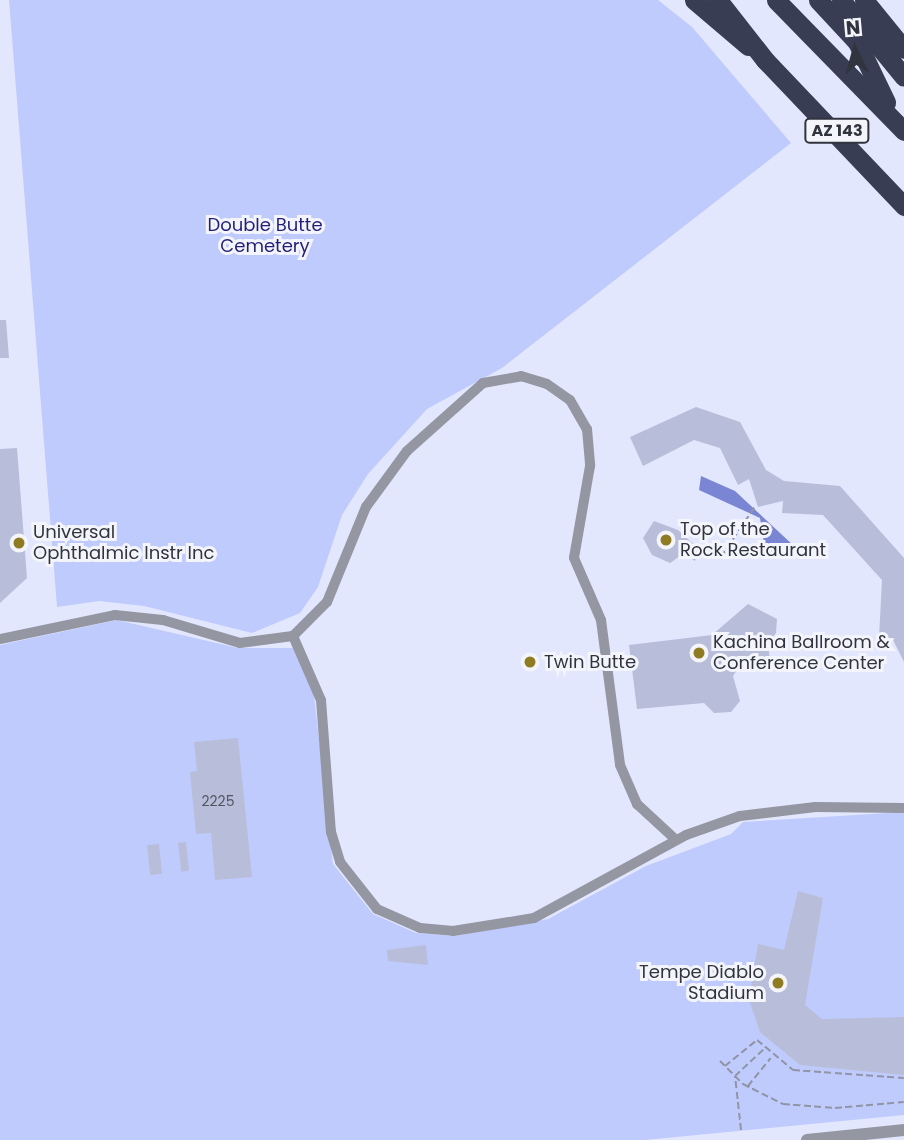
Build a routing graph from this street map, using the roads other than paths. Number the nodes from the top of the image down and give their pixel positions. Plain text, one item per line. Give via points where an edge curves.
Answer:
1 (694, 0) edge
2 (718, 0) edge
3 (776, 0) edge
4 (818, 0) edge
5 (841, 0) edge
6 (864, 0) edge
7 (904, 49) edge
8 (765, 60) junction
9 (904, 76) edge
10 (891, 112) junction
11 (904, 131) edge
12 (904, 206) edge
13 (293, 636) junction
14 (0, 639) edge
15 (904, 808) edge
16 (676, 840) junction
17 (904, 1130) edge
18 (807, 1140) edge

1 - 8 highway
2 - 8 highway, AZ 143
3 - 10 highway
4 - 10 highway via 857,42
5 - 9 highway
6 - 7 highway
8 - 12 highway, AZ 143
10 - 11 highway
13 - 14 street via 240,643 163,620 115,615
13 - 16 street via 321,700 334,846 354,886 388,916 445,930 534,918
13 - 16 street via 327,602 366,507 416,442 483,383 521,376 547,383 570,400 587,429 590,466 574,558 601,620 620,765 637,804
15 - 16 street via 763,813
17 - 18 street

